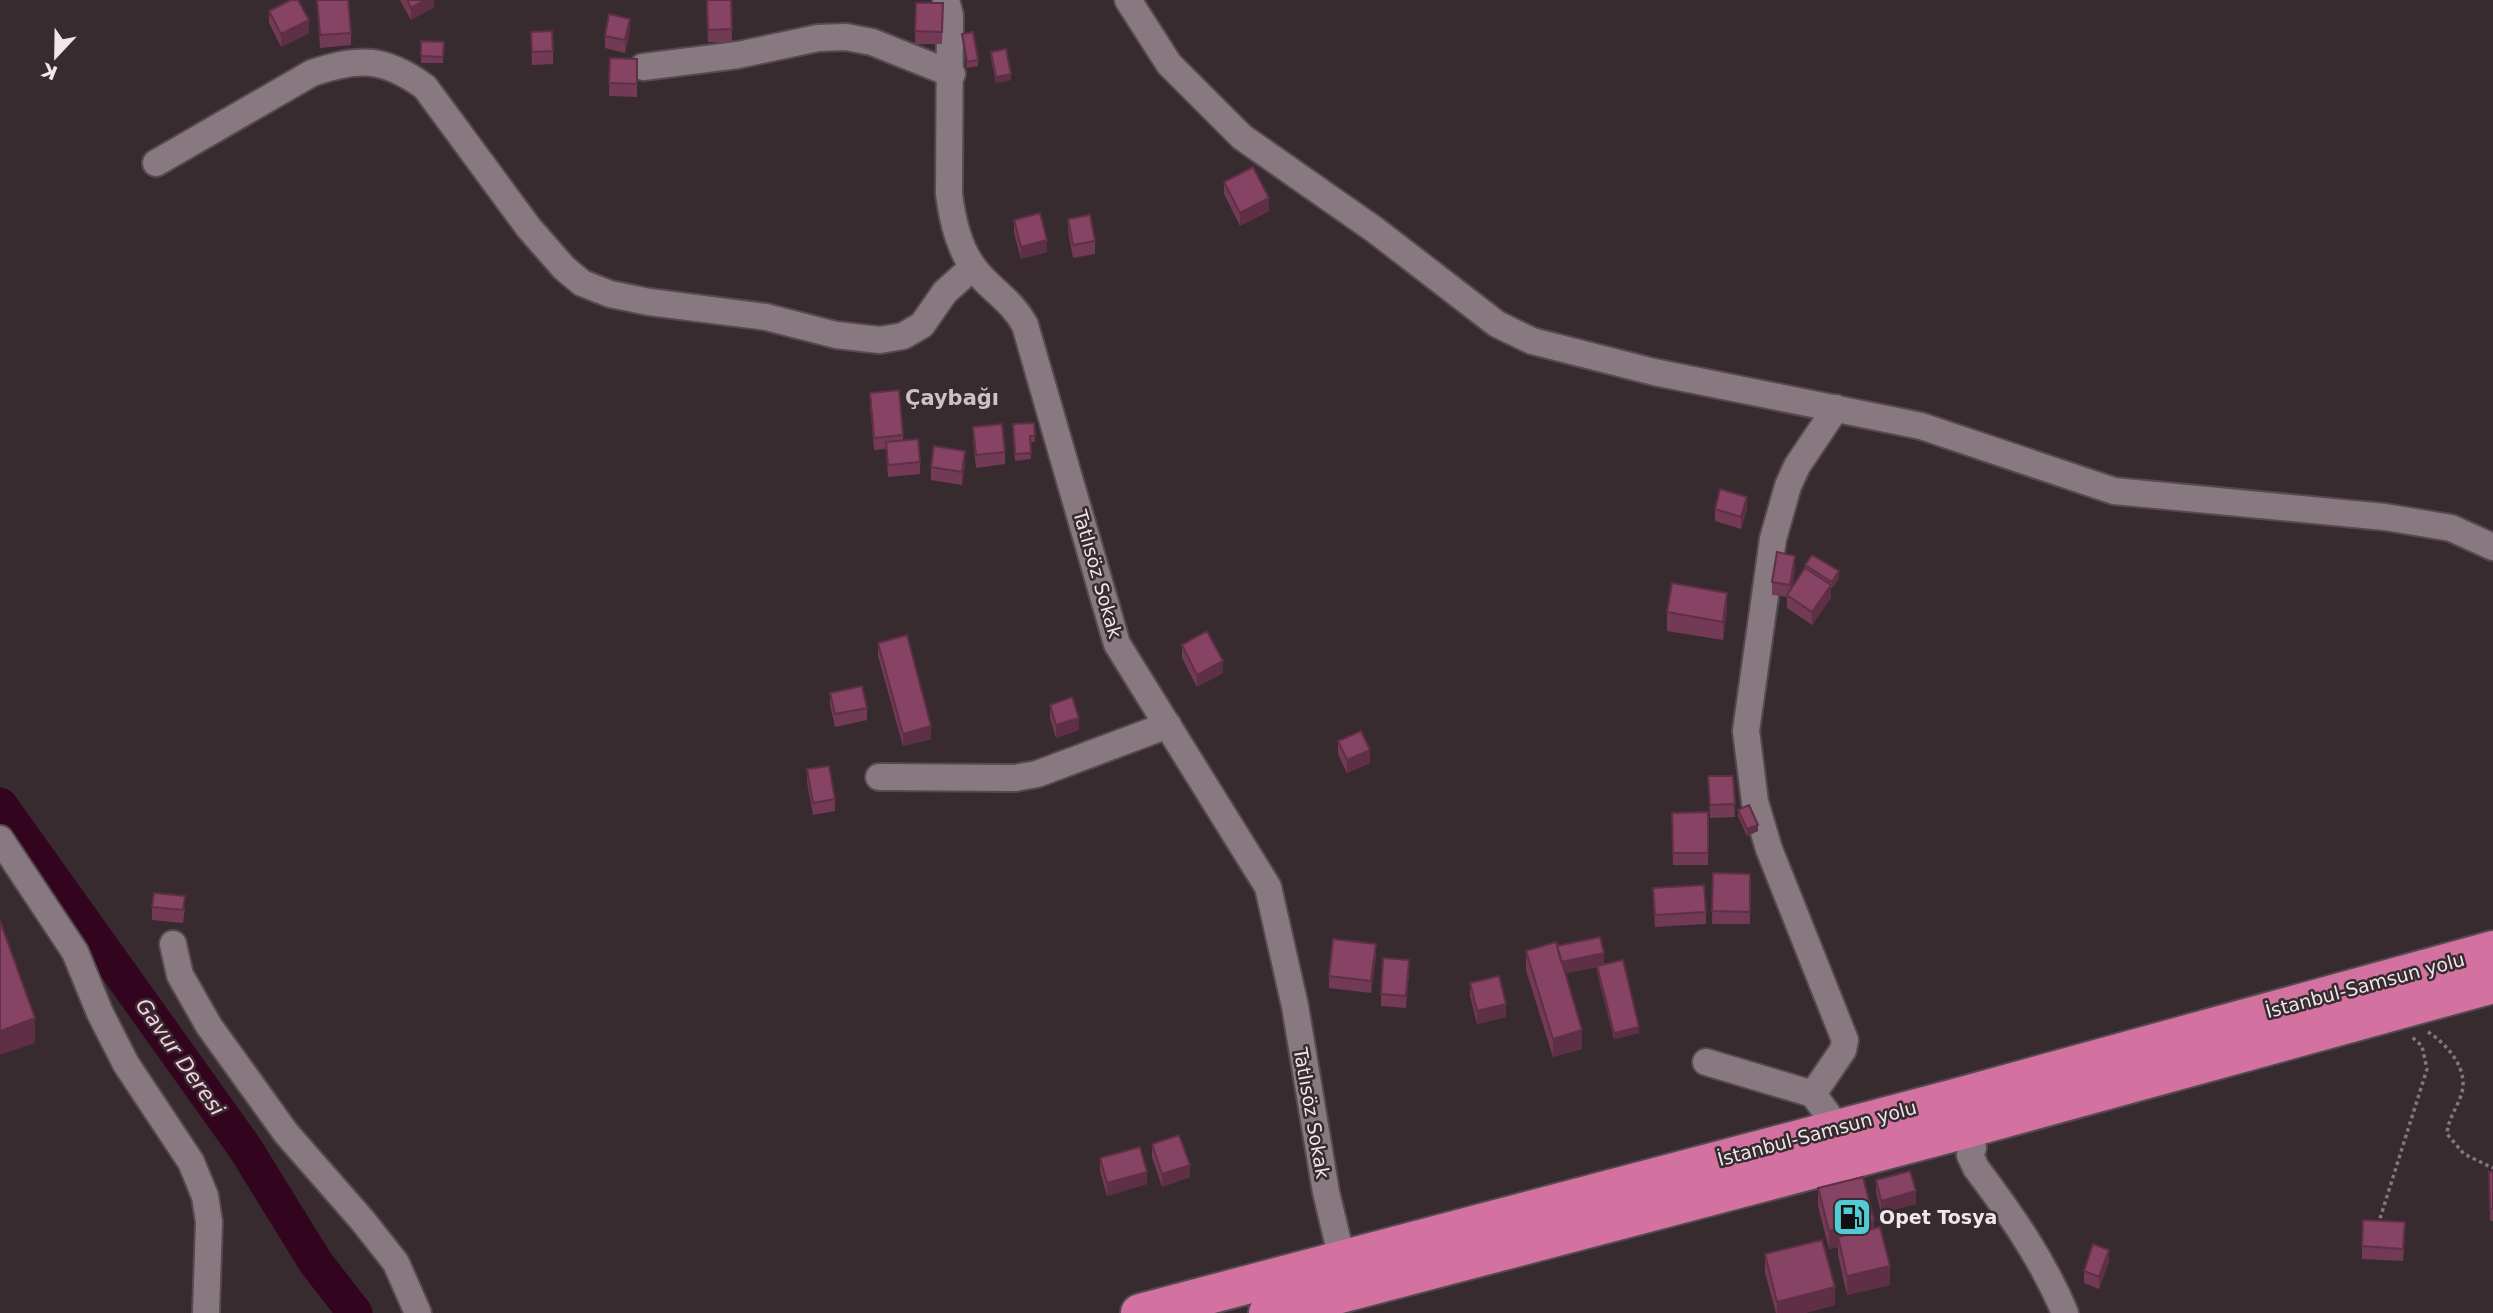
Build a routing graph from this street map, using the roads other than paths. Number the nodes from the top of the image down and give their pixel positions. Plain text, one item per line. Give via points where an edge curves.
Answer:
1 (946, 0) edge
2 (1128, 0) edge
3 (643, 67) dead end
4 (952, 74) junction
5 (156, 163) dead end
6 (973, 267) junction
7 (1836, 408) junction
8 (2493, 547) edge
9 (1168, 725) junction
10 (879, 777) dead end
11 (0, 839) edge
12 (173, 944) dead end
13 (2493, 950) edge
14 (2493, 984) edge
15 (1706, 1062) dead end
16 (1813, 1094) junction
17 (1838, 1127) junction
18 (1973, 1148) dead end
19 (1348, 1288) edge
20 (205, 1313) edge
21 (418, 1313) edge
22 (1140, 1313) edge
23 (1268, 1313) edge
24 (2065, 1313) edge

1 - 4 street, Tatlısöz Sokak
2 - 7 street via 1169,64 1242,137 1375,230 1497,324 1575,354
3 - 4 street via 846,37 872,41
4 - 6 street, Tatlısöz Sokak via 952,219
5 - 6 street via 312,73 338,64 382,62 425,87 528,228 564,268 582,283 610,294 766,317 836,335 880,340 903,336 922,325 945,292
6 - 9 street, Tatlısöz Sokak via 1016,308 1025,326 1117,644
7 - 8 street via 1921,426 2114,491 2385,517 2451,528
7 - 16 street via 1797,466 1773,539 1746,731 1755,802 1769,849 1845,1040
9 - 10 street via 1015,778
9 - 19 street, Tatlısöz Sokak via 1268,887
11 - 20 street via 75,952 126,1064 191,1161 205,1196 209,1222
12 - 21 street via 180,975 209,1026 286,1133 396,1263
13 - 17 highway, İstanbul-Samsun yolu
14 - 19 highway, İstanbul-Samsun yolu via 1959,1131
15 - 16 street
16 - 17 street
17 - 19 highway, İstanbul-Samsun yolu
18 - 24 street via 1970,1155 1976,1168 2049,1276
19 - 22 highway, İstanbul-Samsun yolu
19 - 23 highway, İstanbul-Samsun yolu

